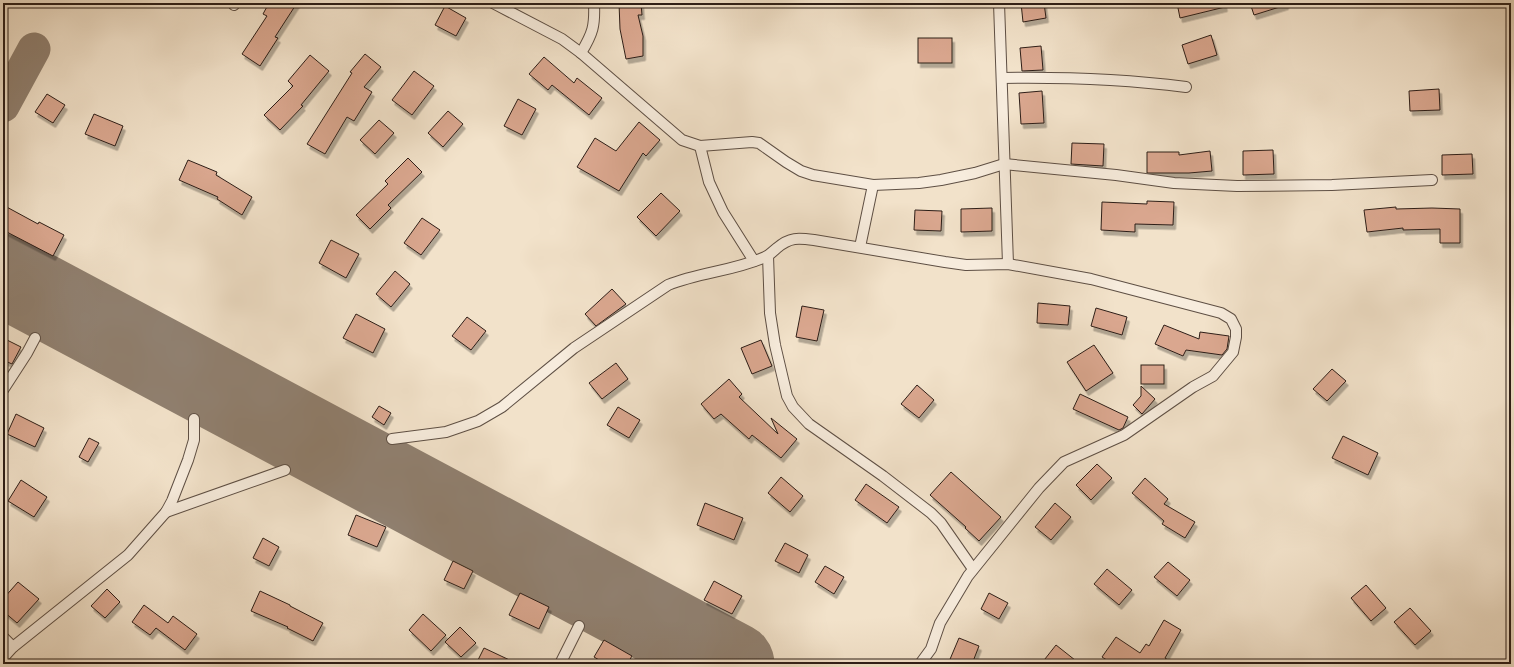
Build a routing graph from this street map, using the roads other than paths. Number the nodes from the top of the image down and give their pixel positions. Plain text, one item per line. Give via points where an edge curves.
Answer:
1 (493, 3) edge
2 (594, 3) edge
3 (999, 3) edge
4 (581, 53) junction
5 (1002, 78) junction
6 (1186, 87) dead end
7 (700, 146) junction
8 (1004, 164) junction
9 (1432, 180) dead end
10 (873, 185) junction
11 (860, 247) junction
12 (768, 256) junction
13 (754, 261) junction
14 (1008, 264) junction
15 (35, 338) dead end
16 (3, 390) edge
17 (194, 419) dead end
18 (392, 439) dead end
19 (285, 470) dead end
20 (166, 512) junction
21 (973, 569) junction
22 (579, 626) dead end
23 (3, 638) edge
24 (13, 647) junction
25 (3, 658) edge
26 (560, 664) edge
27 (920, 664) edge

1 - 4 street via 562,39
2 - 4 street via 595,22 592,34
3 - 5 street
4 - 7 street via 682,140
5 - 6 street via 1065,77
5 - 8 street
7 - 10 street via 760,143 801,171
7 - 13 street via 709,182 723,212
8 - 9 street via 1174,183 1237,186
8 - 10 street via 942,180
8 - 14 street
10 - 11 street
11 - 12 street via 800,238 786,240
11 - 14 street via 959,264
12 - 13 street
12 - 21 street via 770,313 775,345 787,396 793,407 810,424 931,513 942,523
13 - 18 street via 732,269 682,279 668,285 574,348 502,406 478,421 446,432
14 - 21 street via 1091,279 1221,313 1231,319 1236,329 1236,337 1233,352 1213,376 1124,435 1064,462 1039,488
15 - 16 street
17 - 20 street via 194,440 188,460
19 - 20 street
20 - 24 street via 128,555
21 - 27 street via 950,605 940,623 931,649
22 - 26 street
23 - 24 street
24 - 25 street

